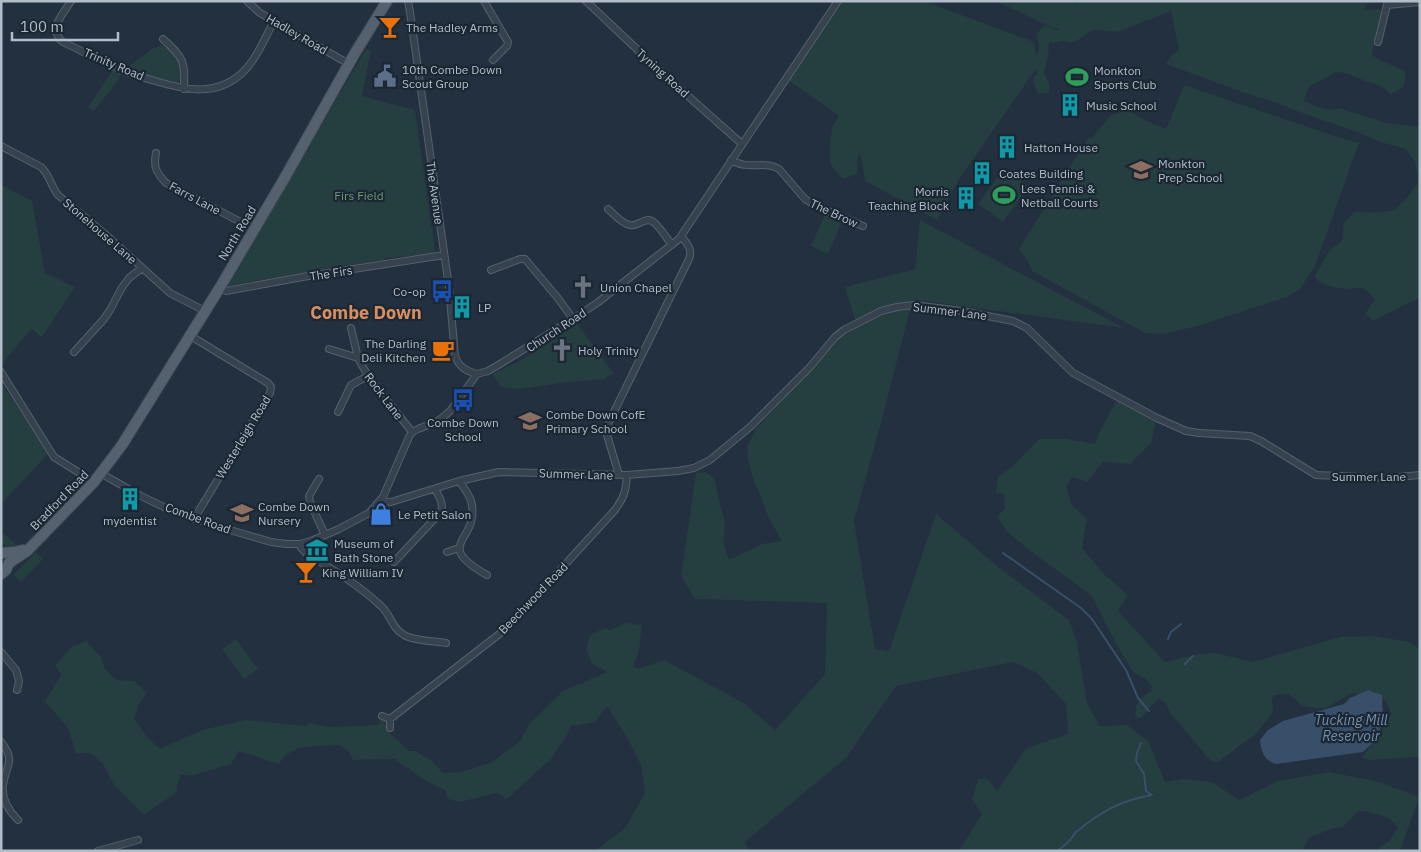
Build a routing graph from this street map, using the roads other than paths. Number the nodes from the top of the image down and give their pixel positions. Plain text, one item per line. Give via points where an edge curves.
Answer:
1 (71, 1) edge
2 (247, 1) edge
3 (387, 1) edge
4 (408, 1) edge
5 (484, 1) edge
6 (586, 1) edge
7 (838, 1) edge
8 (1420, 2) edge
9 (1387, 3) edge
10 (274, 21) junction
11 (163, 39) dead end
12 (1378, 42) dead end
13 (492, 60) dead end
14 (349, 64) junction
15 (184, 89) junction
16 (742, 144) junction
17 (1, 146) edge
18 (156, 153) dead end
19 (731, 160) junction
20 (608, 209) dead end
21 (862, 226) dead end
22 (254, 229) junction
23 (681, 236) junction
24 (672, 245) junction
25 (444, 255) junction
26 (142, 268) junction
27 (491, 270) dead end
28 (219, 289) junction
29 (205, 311) junction
30 (574, 319) junction
31 (351, 328) dead end
32 (189, 335) junction
33 (329, 349) dead end
34 (74, 352) dead end
35 (358, 358) junction
36 (1, 372) edge
37 (477, 374) junction
38 (368, 376) junction
39 (338, 412) dead end
40 (412, 432) junction
41 (102, 474) junction
42 (619, 475) junction
43 (627, 475) junction
44 (1420, 475) edge
45 (319, 480) dead end
46 (459, 481) junction
47 (94, 482) junction
48 (434, 489) junction
49 (380, 501) junction
50 (194, 519) junction
51 (325, 535) junction
52 (35, 543) junction
53 (300, 544) junction
54 (459, 548) junction
55 (447, 552) dead end
56 (2, 553) edge
57 (394, 562) dead end
58 (3, 572) edge
59 (487, 575) dead end
60 (446, 643) dead end
61 (1, 652) edge
62 (17, 690) dead end
63 (382, 716) dead end
64 (390, 719) junction
65 (390, 728) dead end
66 (1, 742) edge
67 (18, 820) dead end
68 (138, 840) dead end
69 (98, 851) edge

1 - 15 street, Trinity Road via 57,22 59,39 127,73
2 - 10 street, Hadley Road
3 - 14 main road, North Road
4 - 25 street, The Avenue
5 - 13 street via 508,42
6 - 16 street, Tyning Road
7 - 16 street, Church Road
8 - 9 street
9 - 12 street
10 - 14 street, Hadley Road
10 - 15 street, Trinity Road via 250,63 232,81 205,90
11 - 15 street via 182,60
14 - 22 main road, North Road
16 - 19 street, Church Road
17 - 26 street, Stonehouse Lane via 41,167 58,194
18 - 22 street, Farrs Lane via 156,170 166,183
19 - 21 street, The Brow via 744,166 774,166 809,202
19 - 23 street, Church Road
20 - 24 street via 627,225 636,225 644,220 654,222
22 - 28 main road, North Road
23 - 24 street, Church Road
23 - 42 street via 692,253 607,428
24 - 30 street, Church Road
25 - 28 street, The Firs via 226,291
25 - 37 street, The Avenue via 455,356 463,369
26 - 29 street, Stonehouse Lane via 170,293
26 - 34 street via 125,284 104,319
27 - 30 street via 525,259
28 - 29 main road, North Road
29 - 32 main road, North Road
30 - 37 street, Church Road via 488,371
31 - 35 street, Rock Lane
32 - 41 main road, North Road
32 - 50 street, Westerleigh Road via 271,387
33 - 35 street, Rock Lane
35 - 38 street, Rock Lane
36 - 47 street via 54,457
37 - 40 street via 447,415
38 - 39 street via 352,385
38 - 40 street, Rock Lane
40 - 49 street
41 - 47 main road, Bradford Road
41 - 50 street, Combe Road via 140,496
42 - 43 street, Summer Lane
42 - 46 street, Summer Lane via 499,472
43 - 44 street, Summer Lane via 678,471 710,460 750,427 844,330 881,311 914,305 962,311 1023,325 1073,373 1157,418 1186,431 1250,436 1316,476 1387,478
43 - 64 street, Beechwood Road via 623,499 614,511 507,628
45 - 51 street via 309,496
46 - 48 street, Summer Lane
46 - 54 street via 472,507 470,527
47 - 52 main road, Bradford Road
48 - 49 street, Summer Lane via 390,502
48 - 57 street via 443,507 441,512
49 - 51 street via 361,518
50 - 53 street, Combe Road via 271,542
51 - 53 street
52 - 56 main road, Bradford Road via 23,550
52 - 58 main road, Bradford Road
53 - 60 street via 306,553 371,596 405,636
54 - 55 street
54 - 59 street via 465,560
56 - 58 main road, Bradford Road via 7,559
61 - 62 street via 16,670
63 - 64 street
64 - 65 street
66 - 67 street via 10,763 3,794
68 - 69 street

